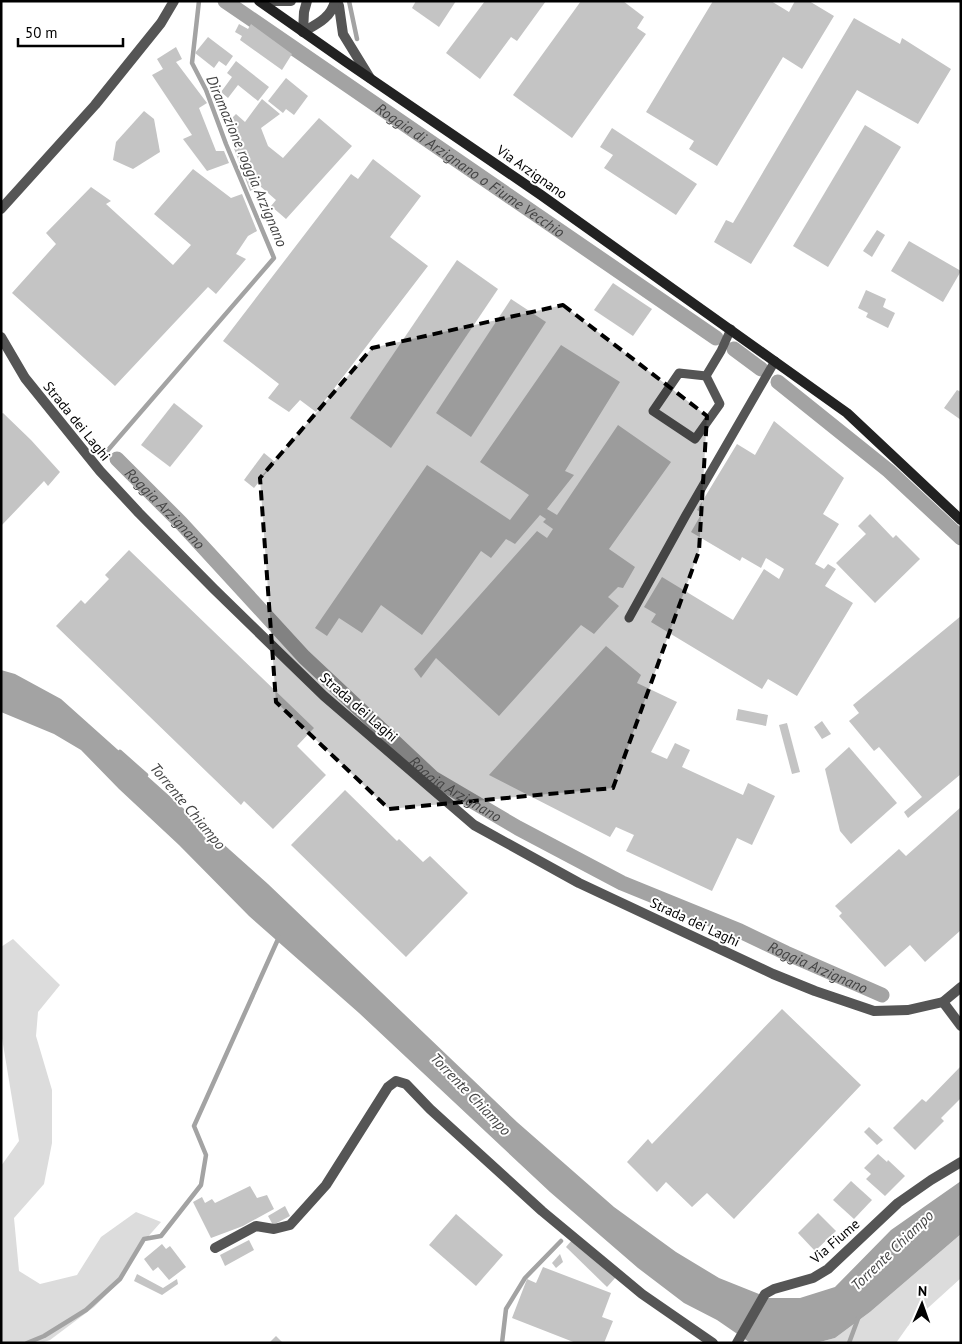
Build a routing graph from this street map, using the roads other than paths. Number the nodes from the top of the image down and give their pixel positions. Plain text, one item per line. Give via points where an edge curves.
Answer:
1 (174, 1) edge
2 (259, 1) edge
3 (274, 1) edge
4 (291, 1) edge
5 (307, 1) edge
6 (336, 1) edge
7 (302, 32) junction
8 (370, 79) junction
9 (1, 209) edge
10 (731, 329) junction
11 (1, 337) edge
12 (775, 361) junction
13 (706, 376) junction
14 (961, 520) edge
15 (629, 618) dead end
16 (961, 987) edge
17 (943, 1002) junction
18 (961, 1026) edge
19 (961, 1162) edge
20 (215, 1248) dead end
21 (713, 1343) edge
22 (737, 1343) edge

1 - 9 street via 161,23 95,105
2 - 7 main road, Via Arzignano
3 - 4 street
5 - 7 street
6 - 7 street via 326,18
6 - 8 street via 343,34
7 - 8 main road, Via Arzignano
8 - 10 main road, Via Arzignano
10 - 12 main road, Via Arzignano
10 - 13 lane
11 - 17 street, Strada dei Laghi via 25,378 100,471 139,513 324,696 474,825 579,883 815,991 874,1010 908,1010
12 - 14 main road, Via Arzignano via 847,413
12 - 15 lane
13 - 13 lane via 720,404 695,440 653,410 679,373
16 - 17 street, Strada dei Laghi
17 - 18 street
19 - 22 street, Via Fiume via 898,1203 828,1269 813,1278 765,1294
20 - 21 street via 256,1226 274,1229 290,1225 326,1185 388,1087 396,1081 406,1084 542,1211 634,1288

